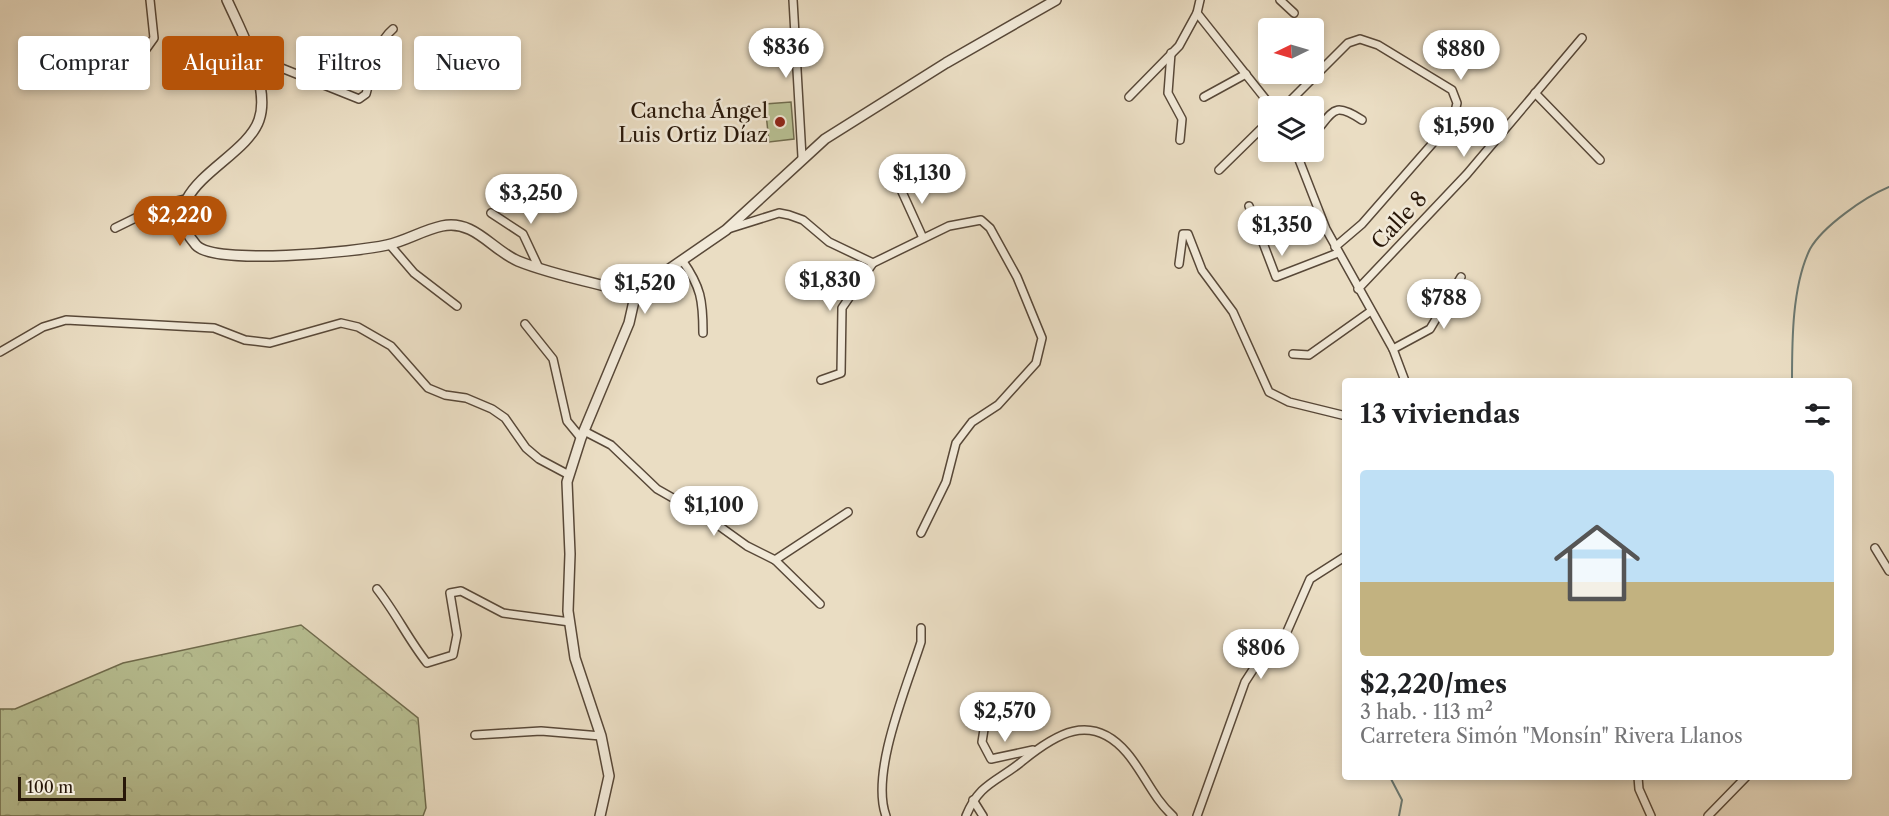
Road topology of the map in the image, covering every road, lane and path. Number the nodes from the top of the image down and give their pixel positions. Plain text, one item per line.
1 (150, 0) edge
2 (227, 0) edge
3 (793, 0) edge
4 (1056, 0) edge
5 (1200, 0) edge
6 (1280, 0) edge
7 (1197, 13) junction
8 (1294, 13) dead end
9 (393, 29) dead end
10 (243, 36) edge
11 (1582, 38) dead end
12 (150, 44) edge
13 (1171, 53) junction
14 (284, 69) edge
15 (1246, 74) junction
16 (260, 90) edge
17 (1535, 93) junction
18 (1263, 96) edge
19 (1295, 96) edge
20 (1129, 97) dead end
21 (1204, 97) dead end
22 (1362, 120) dead end
23 (1324, 123) edge
24 (1258, 132) edge
25 (1180, 141) dead end
26 (802, 157) junction
27 (1600, 160) dead end
28 (1300, 162) edge
29 (1219, 170) dead end
30 (898, 183) dead end
31 (186, 199) junction
32 (1249, 206) dead end
33 (491, 213) dead end
34 (115, 228) dead end
35 (726, 230) junction
36 (923, 238) junction
37 (390, 245) junction
38 (1337, 250) junction
39 (682, 260) junction
40 (873, 263) junction
41 (1179, 264) dead end
42 (538, 266) junction
43 (1461, 277) dead end
44 (1358, 289) junction
45 (636, 294) junction
46 (457, 306) dead end
47 (1371, 311) junction
48 (525, 324) dead end
49 (703, 333) dead end
50 (1393, 349) junction
51 (0, 352) edge
52 (1293, 354) dead end
53 (1404, 378) edge
54 (821, 381) dead end
55 (1342, 415) edge
56 (583, 435) junction
57 (569, 475) junction
58 (848, 512) dead end
59 (921, 533) dead end
60 (1875, 548) dead end
61 (1342, 559) edge
62 (775, 560) junction
63 (1889, 571) edge
64 (377, 589) dead end
65 (820, 604) dead end
66 (570, 622) junction
67 (921, 628) dead end
68 (985, 723) dead end
69 (475, 735) dead end
70 (601, 736) junction
71 (1035, 749) junction
72 (1638, 780) edge
73 (1743, 780) edge
74 (972, 800) junction
75 (600, 816) edge
76 (886, 816) edge
77 (966, 816) edge
78 (983, 816) edge
79 (1173, 816) edge
80 (1197, 816) edge
81 (1652, 816) edge
82 (1708, 816) edge

1 - 12 street
2 - 10 street
3 - 26 street
4 - 26 street
5 - 7 street
6 - 8 street
7 - 13 street
7 - 15 street
9 - 14 street
11 - 17 street, Calle 8
13 - 20 street
13 - 25 street
15 - 18 street
15 - 21 street
16 - 31 street
17 - 27 street
17 - 44 street, Calle 8
19 - 38 street
22 - 23 street
24 - 29 street
26 - 35 street
28 - 38 street
30 - 36 street
31 - 34 street
31 - 37 street
32 - 38 street
33 - 42 street
35 - 39 street
35 - 40 street
36 - 40 street
36 - 59 street
37 - 42 street
37 - 46 street
38 - 44 street
39 - 45 street
39 - 49 street
40 - 54 street
41 - 55 street
42 - 45 street
43 - 50 street
44 - 47 street
45 - 56 street
47 - 50 street
47 - 52 street
48 - 56 street
50 - 53 street
51 - 57 street
56 - 57 street
56 - 62 street
57 - 66 street
58 - 62 street
60 - 63 street
61 - 80 street
62 - 65 street
64 - 66 street
66 - 70 street
67 - 76 street
68 - 71 street
69 - 70 street
70 - 75 street
71 - 74 street
71 - 79 street
72 - 81 street
73 - 82 street
74 - 77 street
74 - 78 street

